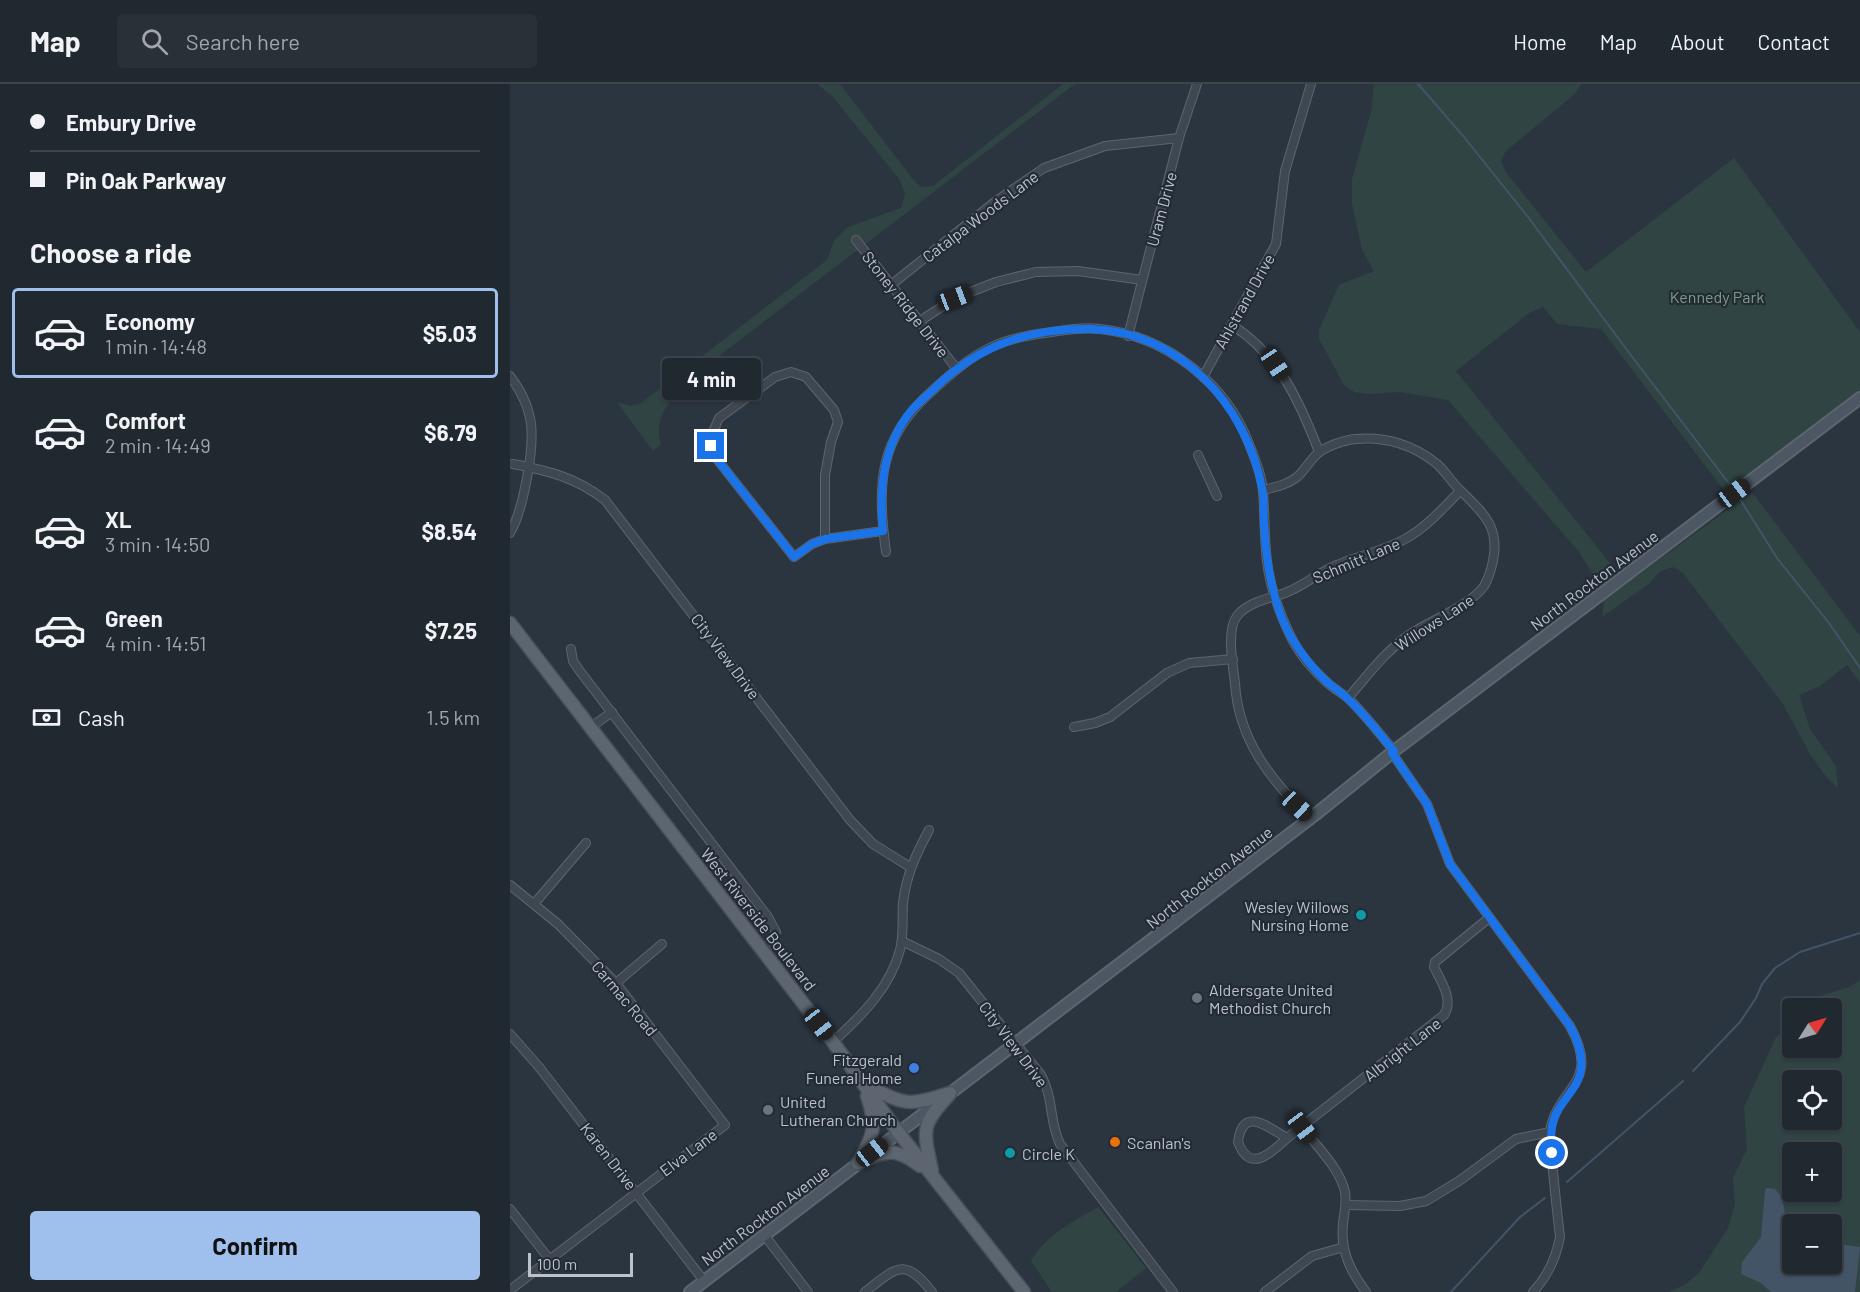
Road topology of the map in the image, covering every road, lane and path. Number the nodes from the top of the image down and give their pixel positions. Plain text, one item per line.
1 (1197, 84) edge
2 (1311, 84) edge
3 (1179, 138) junction
4 (856, 240) dead end
5 (1142, 280) junction
6 (891, 285) junction
7 (920, 321) junction
8 (1232, 325) junction
9 (1128, 336) junction
10 (956, 368) junction
11 (510, 376) edge
12 (1203, 377) junction
13 (1860, 398) edge
14 (1319, 452) junction
15 (1198, 455) dead end
16 (513, 464) dead end
17 (528, 467) junction
18 (1263, 490) junction
19 (1460, 491) junction
20 (1217, 496) dead end
21 (883, 531) junction
22 (510, 533) edge
23 (825, 539) junction
24 (886, 552) dead end
25 (1274, 596) junction
26 (510, 623) edge
27 (571, 649) dead end
28 (1233, 658) junction
29 (1348, 698) junction
30 (612, 712) junction
31 (591, 727) junction
32 (1074, 727) dead end
33 (1393, 752) junction
34 (1310, 818) junction
35 (929, 830) dead end
36 (586, 843) dead end
37 (910, 867) junction
38 (510, 885) edge
39 (534, 904) junction
40 (1489, 918) junction
41 (902, 942) junction
42 (662, 945) dead end
43 (764, 953) junction
44 (616, 983) junction
45 (510, 1034) edge
46 (833, 1042) junction
47 (1016, 1045) junction
48 (863, 1084) junction
49 (951, 1093) junction
50 (724, 1125) joint
51 (1302, 1127) junction
52 (898, 1132) junction
53 (1550, 1132) junction
54 (1287, 1138) junction
55 (858, 1163) junction
56 (933, 1175) junction
57 (636, 1192) junction
58 (1346, 1205) junction
59 (510, 1209) edge
60 (765, 1236) junction
61 (1344, 1247) junction
62 (550, 1260) junction
63 (704, 1281) junction
64 (510, 1290) edge
65 (690, 1292) edge
66 (808, 1292) edge
67 (865, 1292) edge
68 (932, 1292) edge
69 (1024, 1292) edge
70 (1173, 1292) edge
71 (1265, 1292) edge
72 (1366, 1292) edge
73 (1533, 1292) edge

1 - 3 street, Uram Drive
2 - 8 street, Ahlstrand Drive
3 - 5 street, Uram Drive
3 - 6 street, Catalpa Woods Lane
4 - 6 street, Stoney Ridge Drive
5 - 7 street
5 - 9 street, Uram Drive
6 - 7 street, Stoney Ridge Drive
7 - 10 street, Stoney Ridge Drive
8 - 12 street, Ahlstrand Drive
8 - 14 street
9 - 10 street
9 - 12 street
10 - 21 street
11 - 17 street
12 - 18 street
13 - 33 street, North Rockton Avenue
14 - 18 street, Willows Lane
14 - 19 street, Willows Lane
15 - 20 street
16 - 17 street, City View Drive
17 - 22 street
17 - 37 street, City View Drive
18 - 25 street
19 - 25 street, Schmitt Lane
19 - 29 street, Willows Lane
21 - 23 street
21 - 24 street
23 - 23 street
25 - 28 street, Schmitt Lane
25 - 29 street
26 - 31 main road, West Riverside Boulevard
27 - 30 street
28 - 32 street
28 - 34 street
29 - 33 street
30 - 31 street
30 - 43 street
31 - 43 main road, West Riverside Boulevard
33 - 34 street, North Rockton Avenue
33 - 40 street
34 - 47 street, North Rockton Avenue
35 - 37 street
36 - 39 street
37 - 41 street
38 - 39 street, Carmac Road
39 - 44 street, Carmac Road
40 - 51 street, Albright Lane
40 - 53 street
41 - 46 street
41 - 47 street, City View Drive
42 - 44 street
43 - 46 main road, West Riverside Boulevard
44 - 50 street, Carmac Road
45 - 57 street, Karen Drive
46 - 48 main road, West Riverside Boulevard
47 - 49 street, North Rockton Avenue
47 - 70 street, City View Drive
48 - 49 main road
48 - 52 main road, West Riverside Boulevard
48 - 55 main road
49 - 52 street, North Rockton Avenue
49 - 56 main road
50 - 57 street, Elva Lane
51 - 54 street, Albright Lane
51 - 58 street
52 - 55 street, North Rockton Avenue
52 - 56 main road, West Riverside Boulevard
53 - 58 street
53 - 73 street
54 - 54 street, Albright Lane
55 - 56 main road
55 - 60 street, North Rockton Avenue
56 - 69 main road, West Riverside Boulevard
57 - 62 street, Elva Lane
57 - 63 street, Karen Drive
58 - 61 street
59 - 62 street
60 - 63 street, North Rockton Avenue
60 - 66 street
61 - 71 street
61 - 72 street
62 - 64 street, Elva Lane
63 - 65 street, North Rockton Avenue
67 - 68 street

